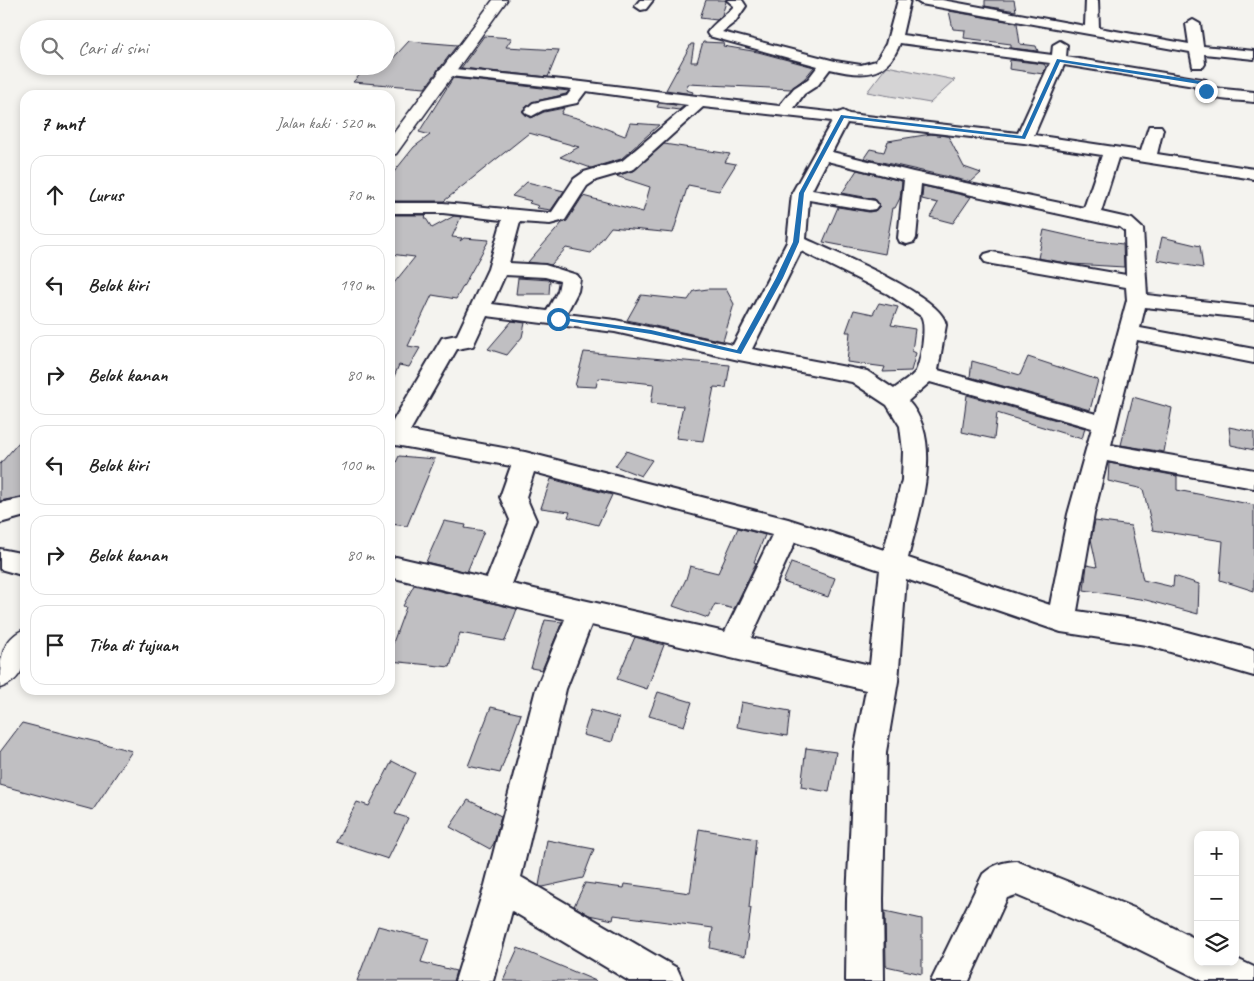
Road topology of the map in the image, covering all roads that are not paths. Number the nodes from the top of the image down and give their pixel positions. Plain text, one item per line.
1 (500, 0) edge
2 (733, 0) edge
3 (904, 0) edge
4 (920, 0) edge
5 (1092, 0) edge
6 (1193, 24) dead end
7 (1061, 25) junction
8 (1092, 31) junction
9 (894, 38) junction
10 (1195, 49) junction
11 (1254, 55) edge
12 (1059, 60) junction
13 (826, 65) junction
14 (445, 72) junction
15 (1201, 83) junction
16 (582, 86) junction
17 (1254, 97) edge
18 (700, 102) junction
19 (784, 110) junction
20 (532, 111) dead end
21 (842, 116) junction
22 (1154, 129) dead end
23 (1024, 138) junction
24 (395, 143) edge
25 (1112, 151) junction
26 (821, 154) junction
27 (1148, 157) junction
28 (1254, 174) edge
29 (913, 177) junction
30 (802, 193) junction
31 (869, 205) dead end
32 (395, 208) edge
33 (1091, 214) junction
34 (512, 216) junction
35 (907, 238) dead end
36 (796, 242) junction
37 (992, 258) dead end
38 (498, 269) junction
39 (1136, 291) junction
40 (479, 309) junction
41 (1254, 314) edge
42 (558, 319) junction
43 (1128, 332) junction
44 (739, 353) junction
45 (1254, 356) edge
46 (926, 374) junction
47 (895, 400) junction
48 (1104, 424) junction
49 (395, 433) edge
50 (395, 436) edge
51 (1097, 451) junction
52 (525, 461) junction
53 (1254, 479) edge
54 (20, 508) edge
55 (0, 513) edge
56 (788, 529) junction
57 (0, 559) edge
58 (894, 563) junction
59 (20, 564) edge
60 (396, 568) dead end
61 (496, 590) junction
62 (583, 610) junction
63 (1061, 620) junction
64 (733, 645) junction
65 (20, 648) edge
66 (1254, 664) edge
67 (0, 674) edge
68 (883, 681) junction
69 (502, 885) junction
70 (1194, 957) edge
71 (1212, 966) edge
72 (474, 981) edge
73 (664, 981) edge
74 (865, 981) edge
75 (950, 981) edge
76 (1242, 981) edge

1 - 14 main road
2 - 13 street
3 - 9 street
4 - 7 street
5 - 8 street
6 - 10 street
7 - 8 street
7 - 12 street
8 - 10 street
9 - 12 street
9 - 13 street
10 - 11 street
10 - 15 street
12 - 15 street
12 - 23 street
13 - 19 street
14 - 16 street
14 - 24 main road
15 - 17 street
16 - 18 street
16 - 20 street
18 - 19 street
18 - 34 street
19 - 21 street
21 - 23 street
21 - 26 street
22 - 27 street
23 - 25 street
25 - 27 street
25 - 33 street
26 - 29 street
26 - 30 street
27 - 28 street
29 - 33 street
29 - 35 street
30 - 31 street
30 - 36 street
32 - 34 street
33 - 39 street
34 - 38 street
36 - 44 street
36 - 46 street
37 - 39 street
38 - 40 street
38 - 42 street
39 - 41 street
39 - 43 street
40 - 42 street
40 - 49 street
42 - 44 street
43 - 45 street
43 - 48 street
44 - 47 street
46 - 47 street
46 - 48 street
47 - 58 street
48 - 51 street
50 - 52 street
51 - 53 street
51 - 63 street
52 - 56 street
52 - 61 street
54 - 55 street
56 - 58 street
56 - 64 street
57 - 59 street
58 - 63 street
58 - 68 street
60 - 61 street
61 - 62 street
62 - 64 street
62 - 69 street
63 - 66 street
64 - 68 street
65 - 67 main road
68 - 74 street
69 - 72 street
69 - 73 street
70 - 75 street
71 - 76 street

